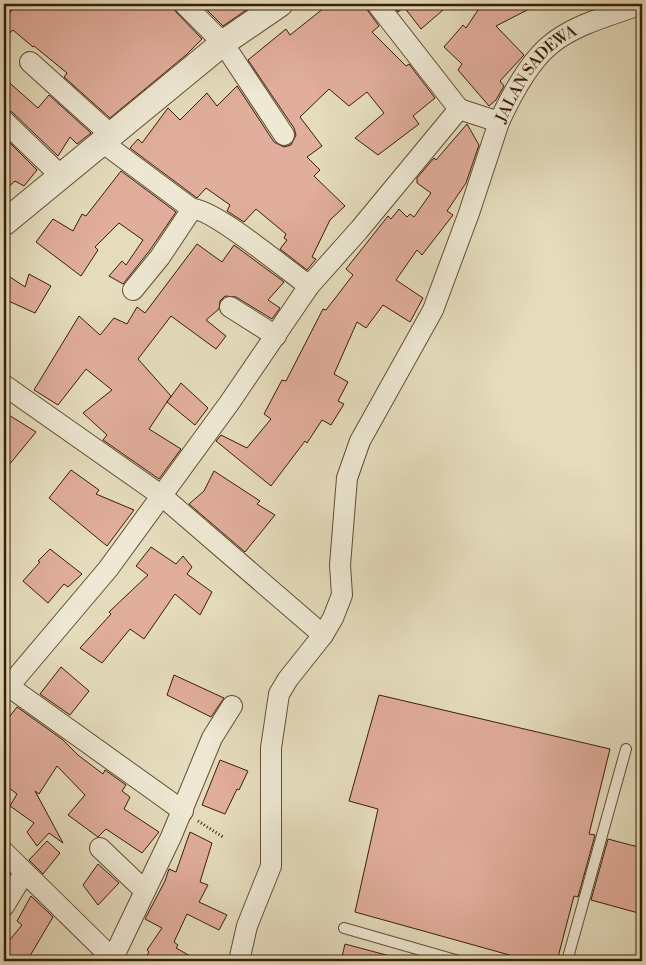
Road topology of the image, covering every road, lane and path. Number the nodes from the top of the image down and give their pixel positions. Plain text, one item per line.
1 (184, 4) edge
2 (280, 4) edge
3 (378, 4) edge
4 (642, 4) edge
5 (223, 42) junction
6 (30, 62) dead end
7 (459, 109) junction
8 (4, 121) edge
9 (498, 122) junction
10 (284, 135) dead end
11 (107, 139) junction
12 (61, 176) junction
13 (192, 209) junction
14 (4, 223) edge
15 (309, 286) junction
16 (133, 290) dead end
17 (230, 307) dead end
18 (276, 336) junction
19 (4, 385) edge
20 (162, 496) junction
21 (323, 635) junction
22 (5, 688) edge
23 (232, 706) dead end
24 (626, 749) dead end
25 (183, 811) junction
26 (223, 837) dead end
27 (100, 848) dead end
28 (4, 852) edge
29 (24, 872) junction
30 (146, 891) junction
31 (4, 906) edge
32 (344, 928) dead end
33 (114, 960) edge
34 (239, 961) edge
35 (459, 961) edge
36 (567, 961) edge

1 - 5 street
2 - 5 street
3 - 7 street
4 - 9 street, JALAN SADEWA
5 - 10 street
5 - 11 street
6 - 11 street
7 - 9 street, JALAN SADEWA
7 - 15 street
8 - 12 street
9 - 21 street
11 - 12 street
11 - 13 street
12 - 14 street
13 - 15 street
13 - 16 street
15 - 18 street
17 - 18 street
18 - 20 street
19 - 20 street
20 - 21 street
20 - 22 street
21 - 34 street
22 - 25 street
23 - 25 street
24 - 36 lane
25 - 26 path
25 - 30 street
27 - 30 street
28 - 29 street
29 - 31 street
29 - 33 street
30 - 33 street
32 - 35 lane

